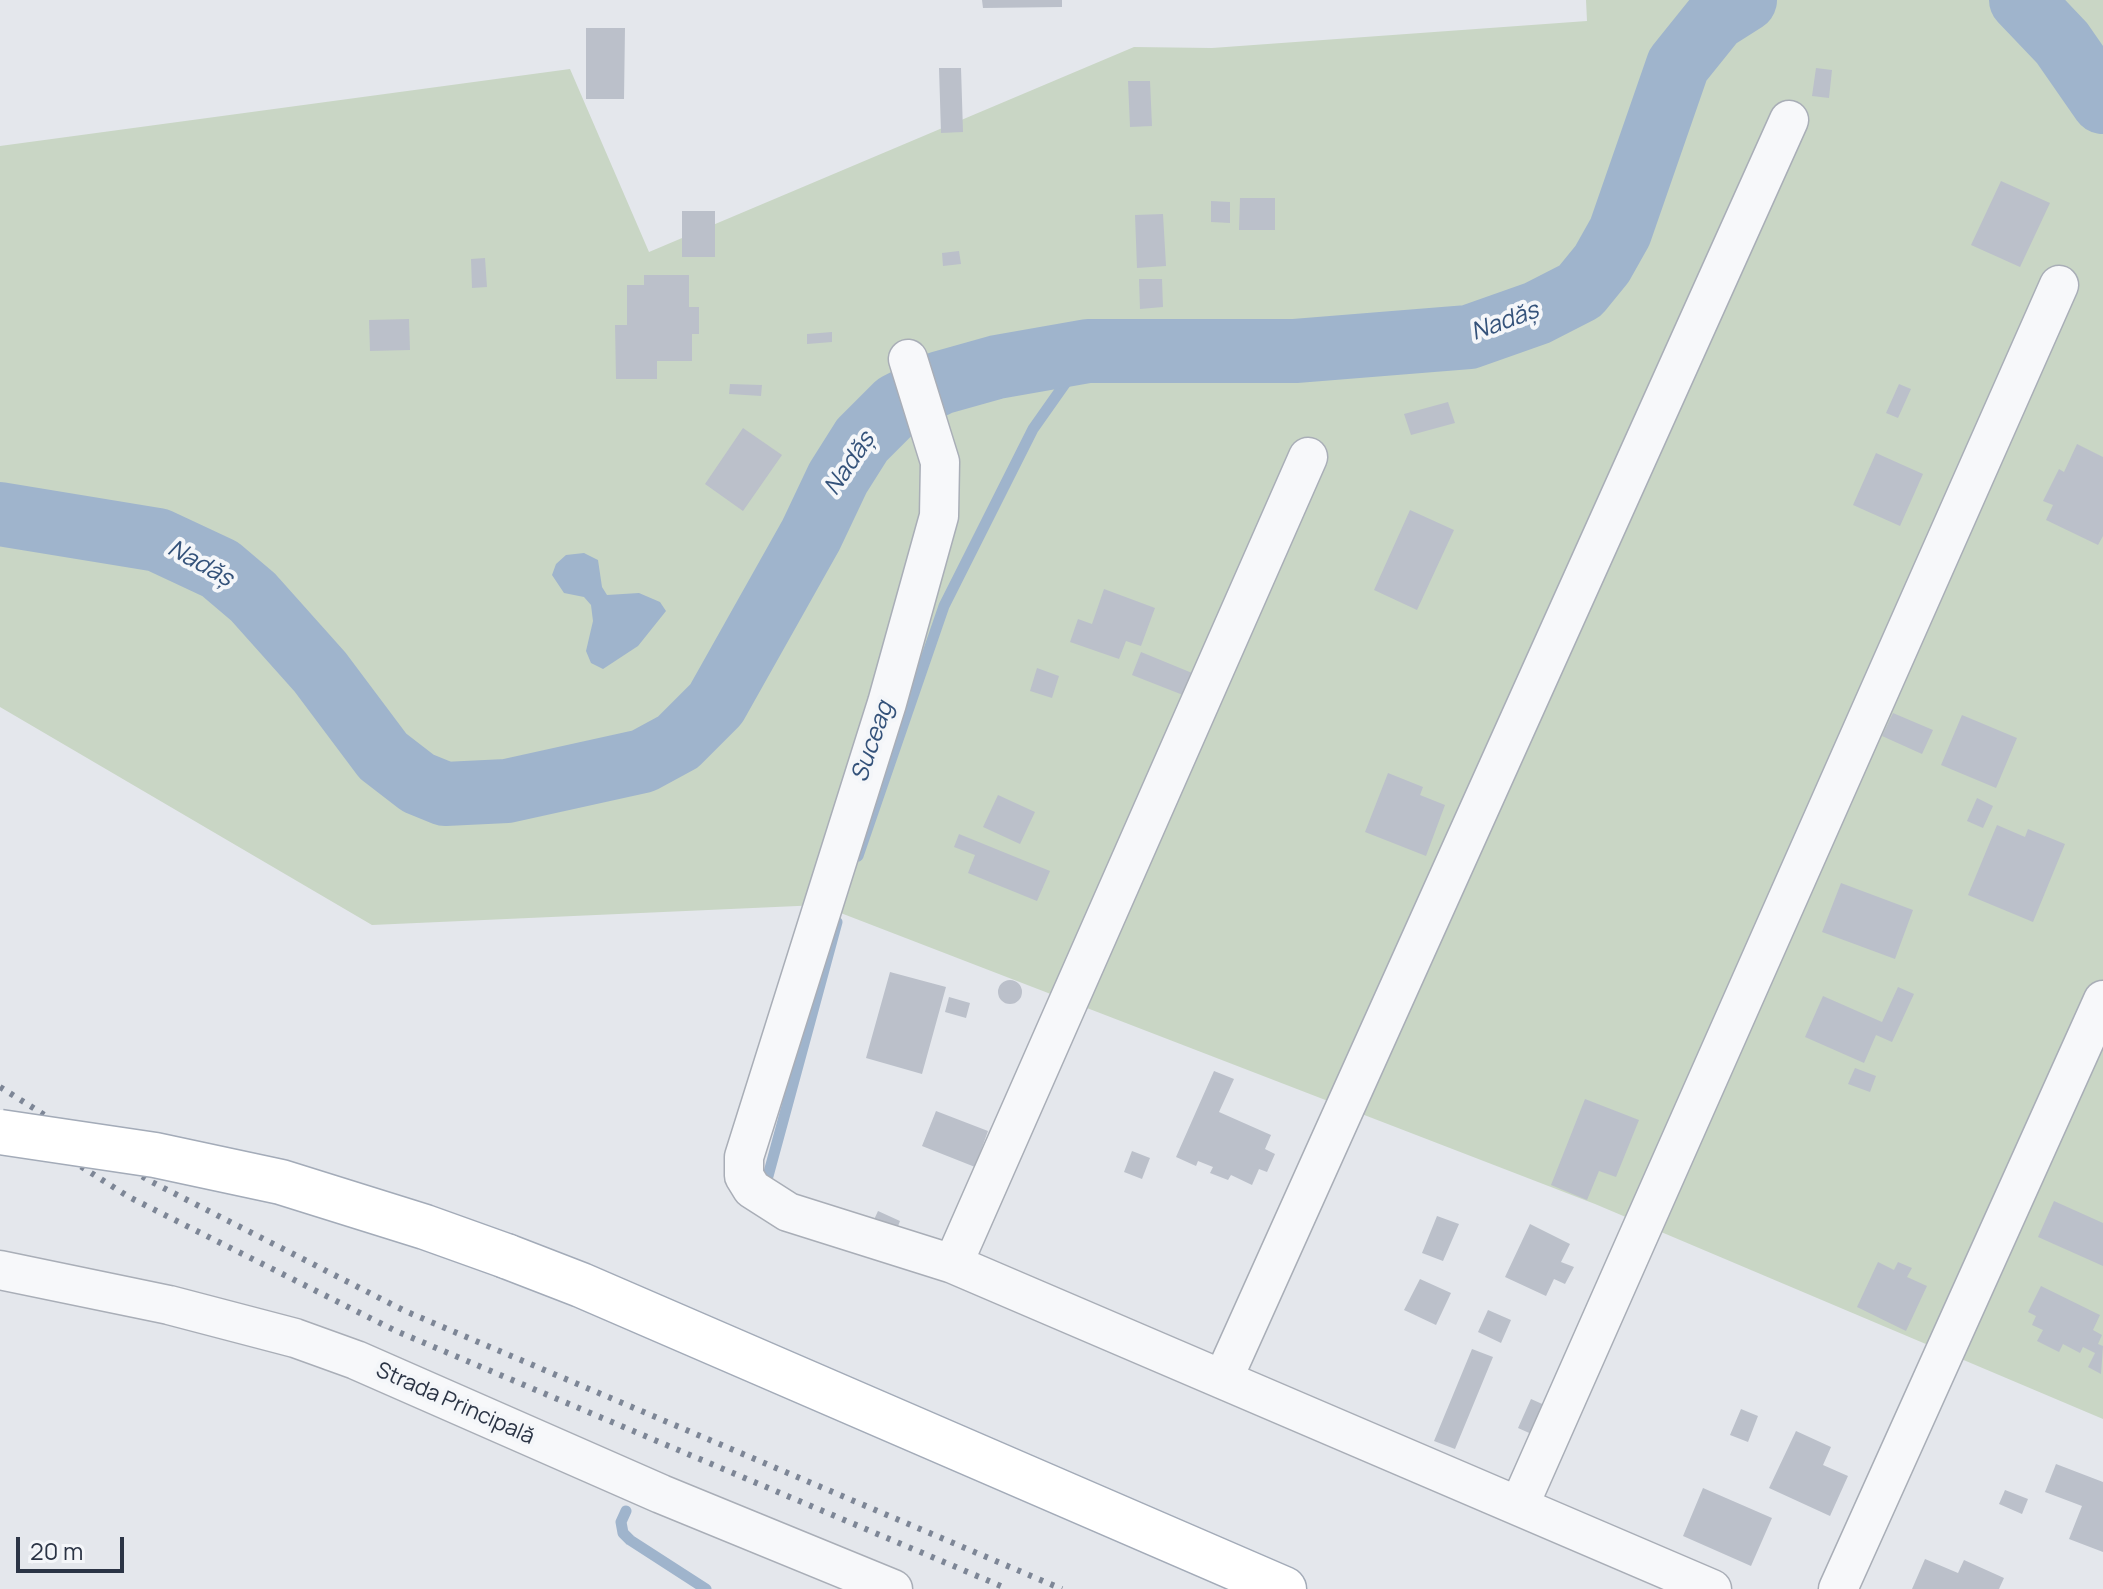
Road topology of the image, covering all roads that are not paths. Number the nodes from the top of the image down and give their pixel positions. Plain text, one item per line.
1 (1789, 120) dead end
2 (2059, 285) dead end
3 (908, 359) dead end
4 (1308, 457) dead end
5 (2103, 1000) edge
6 (0, 1132) edge
7 (953, 1264) junction
8 (0, 1270) edge
9 (1223, 1379) junction
10 (1519, 1506) junction
11 (893, 1589) edge
12 (1284, 1589) edge
13 (1712, 1589) edge
14 (1838, 1589) edge

1 - 9 street
2 - 10 street
3 - 7 street
4 - 7 street
5 - 14 street
6 - 12 main road, bridge
7 - 9 street
8 - 11 street, Strada Principală
9 - 10 street
10 - 13 street

